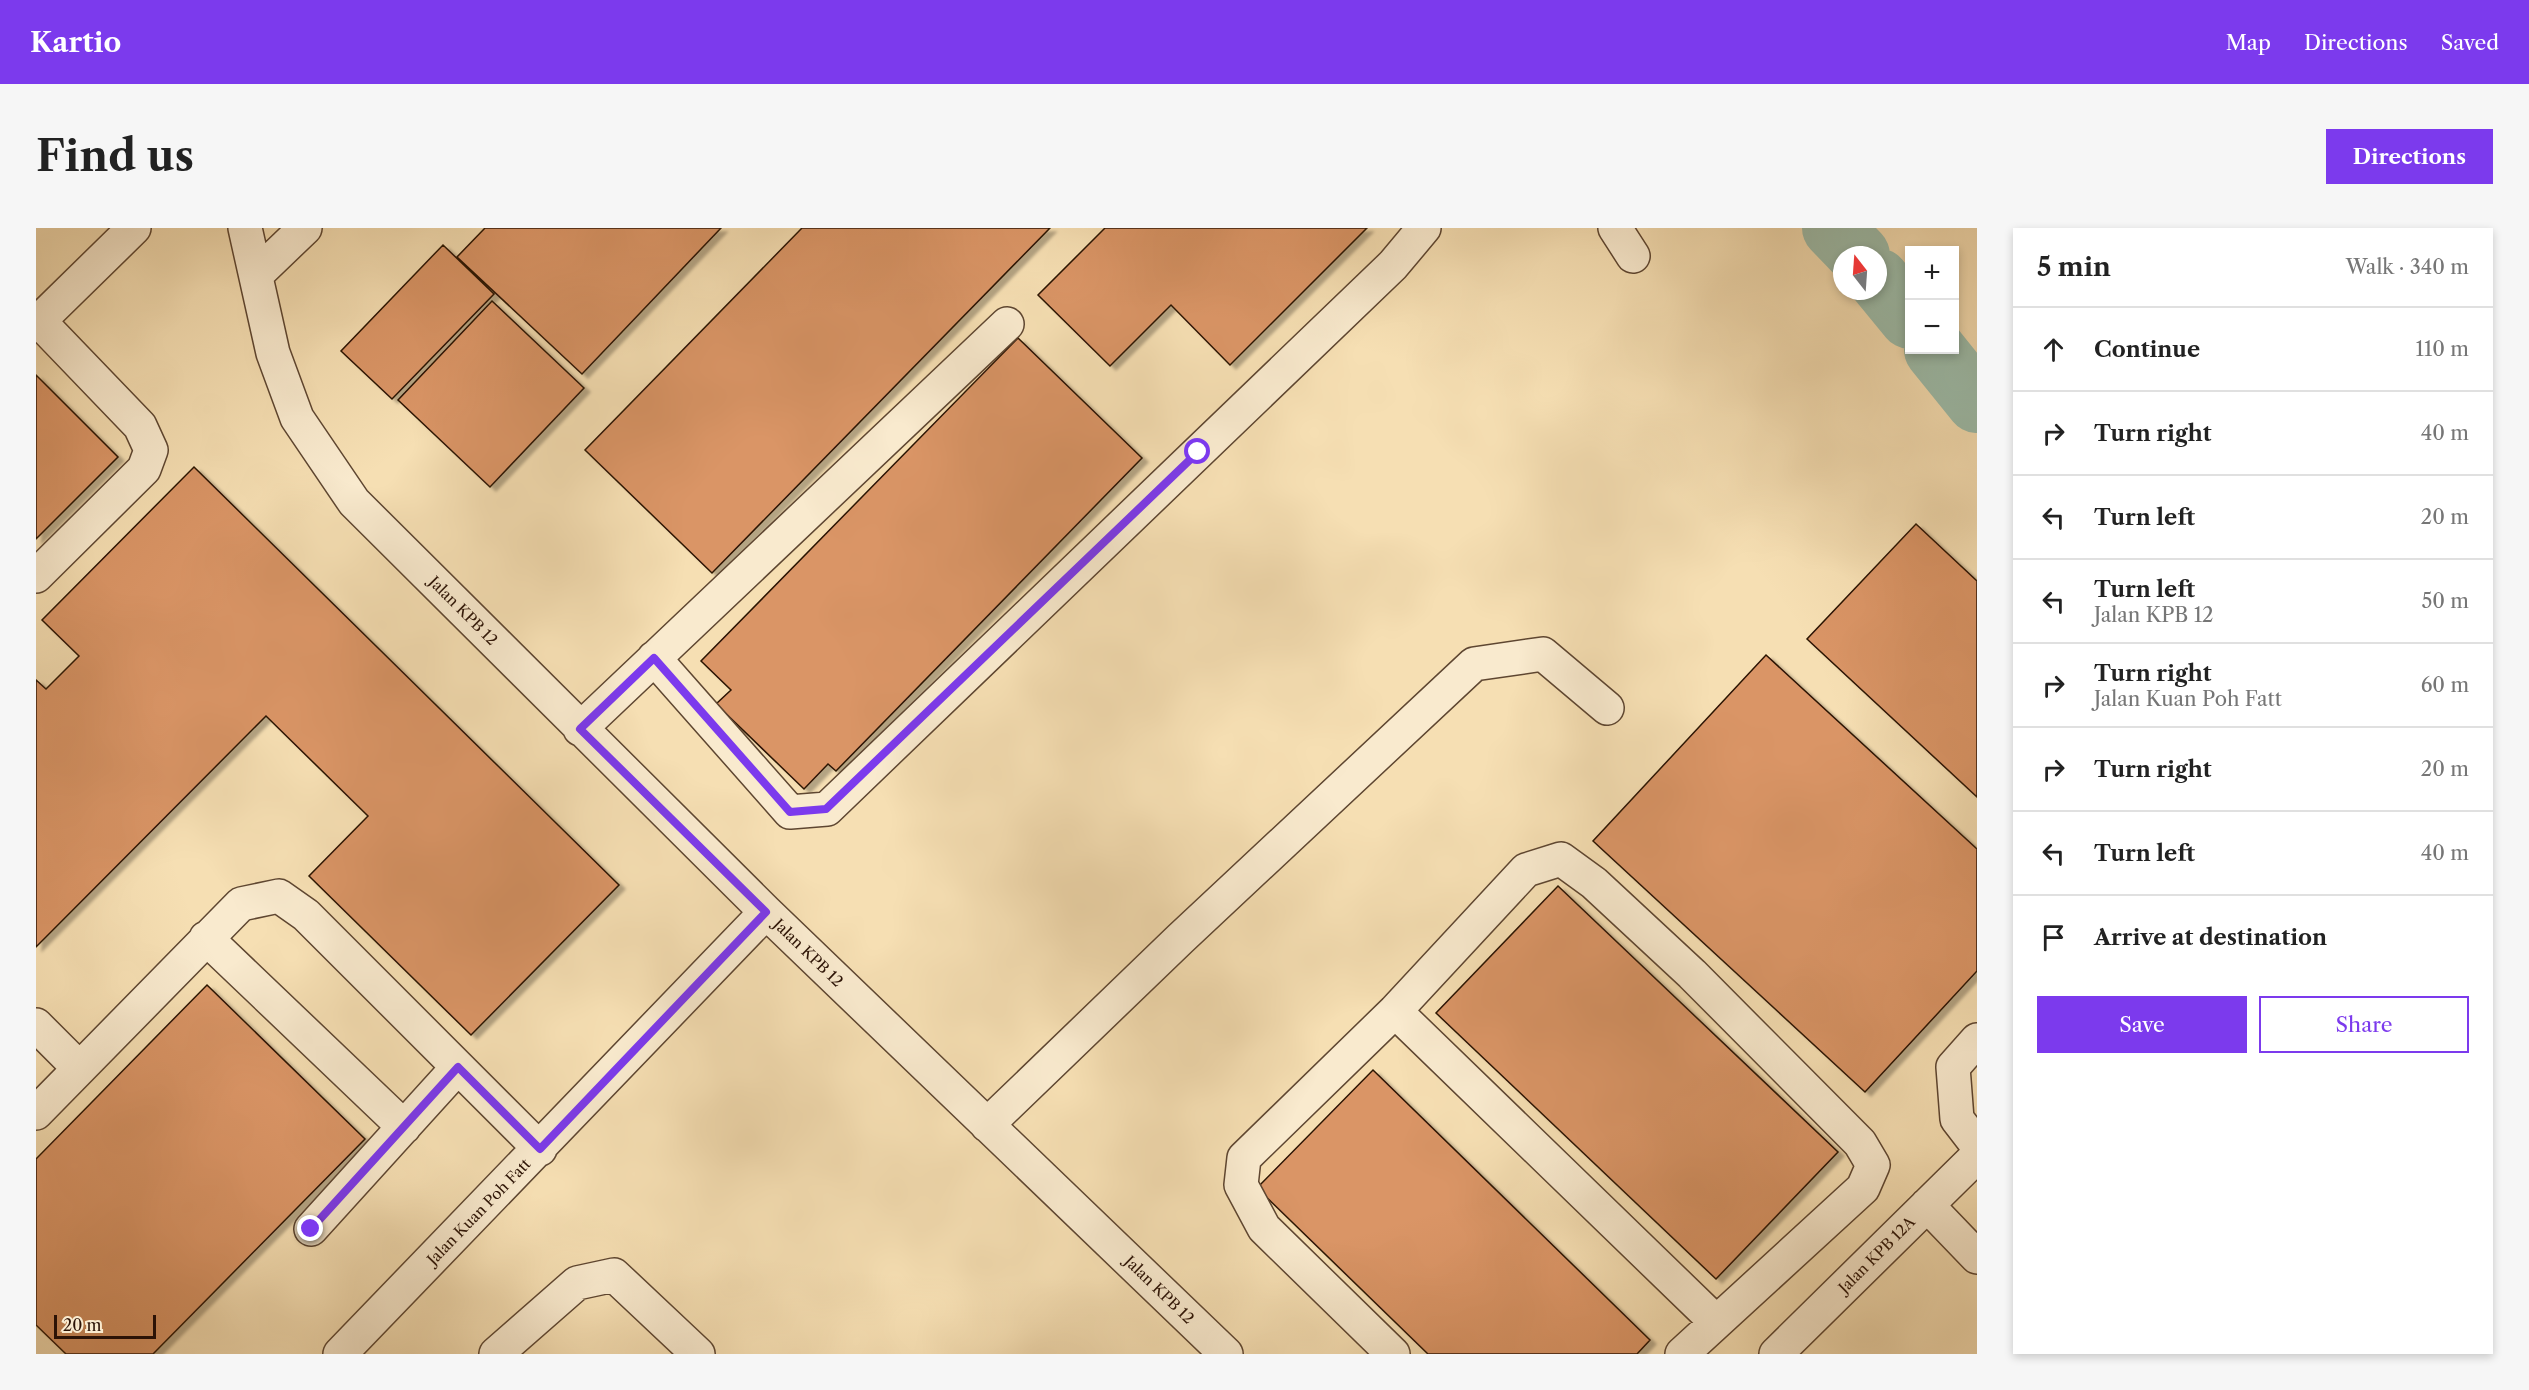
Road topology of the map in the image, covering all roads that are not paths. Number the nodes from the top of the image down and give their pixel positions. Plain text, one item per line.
1 (134, 228) edge
2 (245, 228) edge
3 (305, 228) edge
4 (1425, 228) edge
5 (1615, 228) edge
6 (1633, 256) dead end
7 (255, 275) junction
8 (37, 322) edge
9 (1007, 324) dead end
10 (36, 576) edge
11 (654, 658) junction
12 (1607, 708) dead end
13 (580, 729) junction
14 (766, 912) junction
15 (206, 938) junction
16 (1395, 1011) junction
17 (36, 1025) edge
18 (1977, 1040) edge
19 (458, 1067) junction
20 (79, 1068) junction
21 (36, 1113) edge
22 (987, 1125) junction
23 (404, 1127) junction
24 (1977, 1144) edge
25 (540, 1149) junction
26 (1977, 1156) edge
27 (1927, 1205) junction
28 (311, 1229) dead end
29 (1977, 1257) edge
30 (1716, 1322) junction
31 (340, 1354) edge
32 (496, 1354) edge
33 (698, 1354) edge
34 (1226, 1354) edge
35 (1393, 1354) edge
36 (1682, 1354) edge
37 (1776, 1354) edge

1 - 8 street
2 - 7 street, Jalan KPB 12
3 - 7 street
4 - 11 street
5 - 6 street
7 - 13 street, Jalan KPB 12
8 - 10 street
9 - 11 street
11 - 13 street
12 - 22 street
13 - 14 street, Jalan KPB 12
14 - 22 street, Jalan KPB 12
14 - 25 street, Jalan Kuan Poh Fatt
15 - 19 street
15 - 20 street
15 - 23 street
16 - 30 street
16 - 30 street
16 - 35 street
17 - 20 street
18 - 24 street
19 - 23 street
19 - 25 street
20 - 21 street
22 - 34 street, Jalan KPB 12
23 - 28 street
25 - 31 street, Jalan Kuan Poh Fatt
26 - 27 street, Jalan KPB 12A
27 - 29 street
27 - 37 street, Jalan KPB 12A
30 - 36 street
32 - 33 street

